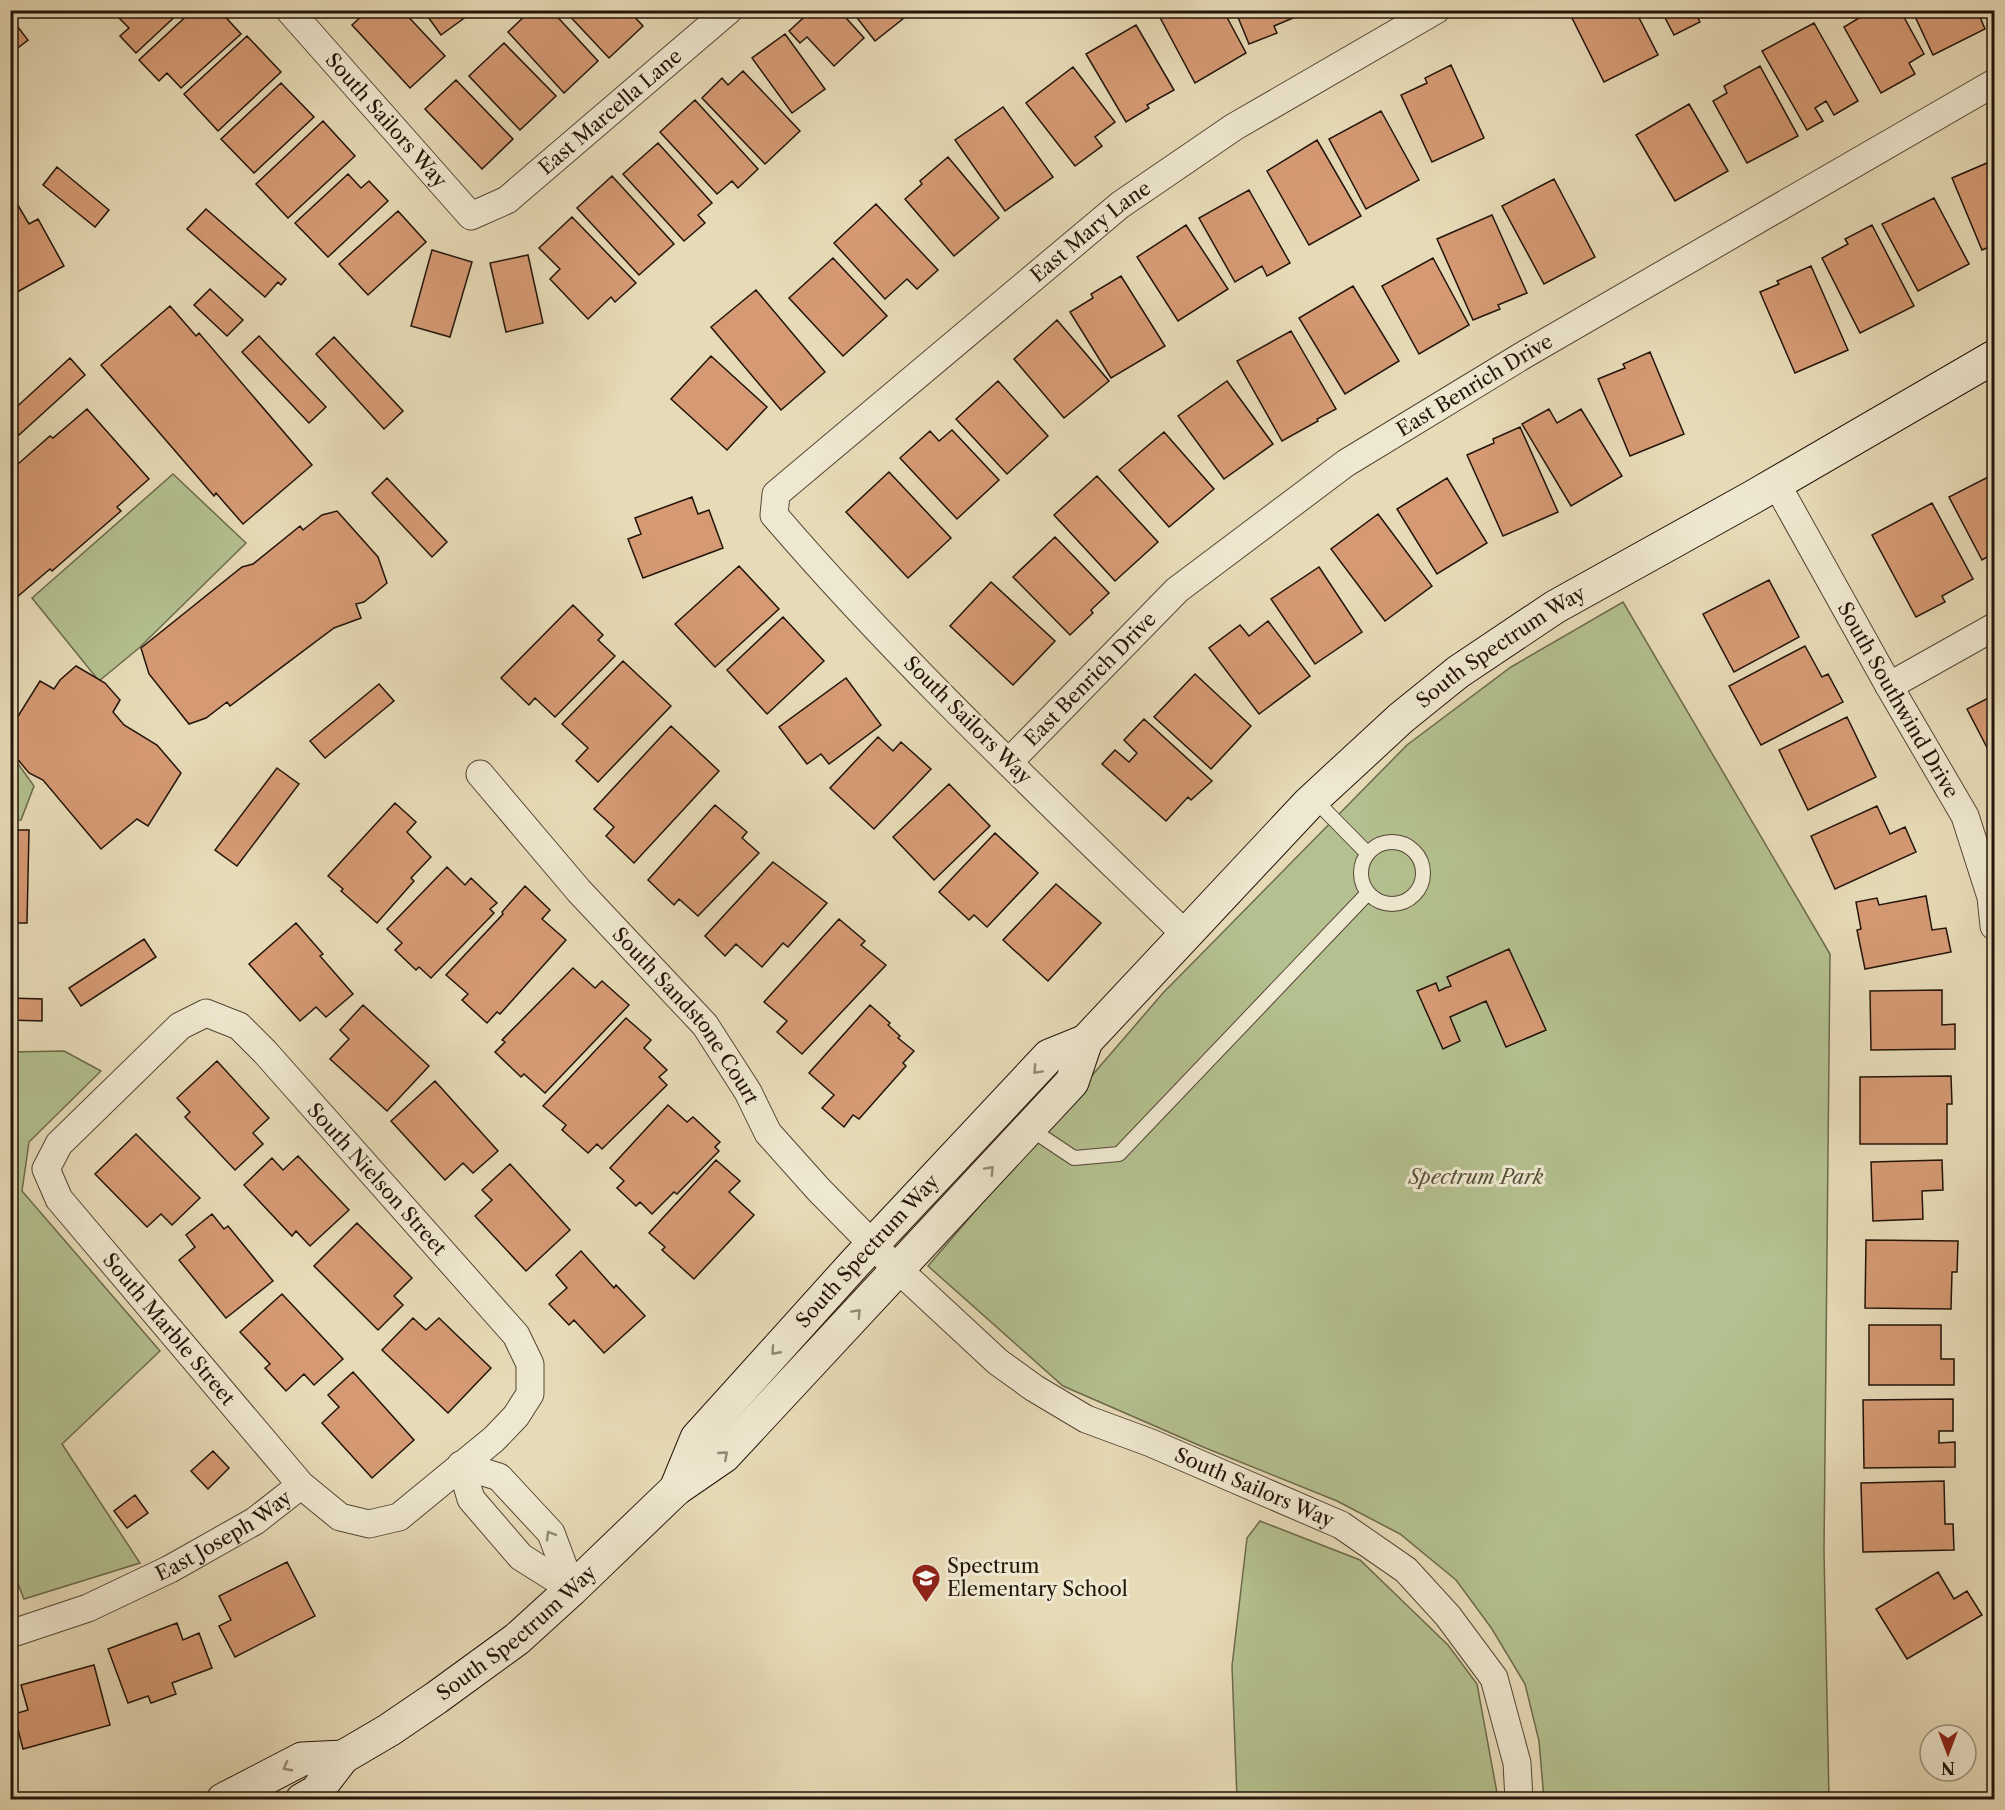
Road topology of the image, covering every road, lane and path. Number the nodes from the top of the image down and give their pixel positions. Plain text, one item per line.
1 (289, 10) edge
2 (729, 10) edge
3 (1436, 10) edge
4 (1995, 83) edge
5 (487, 210) joint
6 (1995, 357) edge
7 (1776, 483) junction
8 (776, 494) joint
9 (1995, 627) edge
10 (1889, 686) junction
11 (1009, 762) junction
12 (480, 774) dead end
13 (1314, 798) junction
14 (1367, 853) junction
15 (1368, 893) junction
16 (1995, 926) edge
17 (1185, 934) junction
18 (1086, 1041) junction
19 (1029, 1128) junction
20 (46, 1169) joint
21 (886, 1257) junction
22 (530, 1364) joint
23 (461, 1466) junction
24 (301, 1485) junction
25 (572, 1589) junction
26 (10, 1634) edge
27 (343, 1757) junction
28 (223, 1800) edge
29 (302, 1800) edge
30 (1519, 1800) edge

1 - 5 street, South Sailors Way
2 - 5 street, East Marcella Lane
3 - 8 street, East Mary Lane
4 - 11 street, East Benrich Drive
6 - 7 street, South Spectrum Way
7 - 10 street, South Southwind Drive
7 - 13 street, South Spectrum Way
8 - 11 street, South Sailors Way
9 - 10 street
10 - 16 street, South Southwind Drive
11 - 17 street, South Sailors Way
12 - 21 street, South Sandstone Court
13 - 14 lane
13 - 17 street, South Spectrum Way
14 - 15 lane
14 - 15 lane
15 - 19 lane
17 - 18 street, South Spectrum Way
18 - 19 street, South Spectrum Way
18 -> 21 street, South Spectrum Way
21 -> 19 street, South Spectrum Way
20 - 22 street, South Nielson Street
20 - 24 street, South Marble Street
21 - 25 street, South Spectrum Way
21 - 30 street, South Sailors Way
22 - 23 street, East Joseph Way
23 - 24 street, East Joseph Way
23 - 25 street
25 -> 23 street
24 - 26 street, East Joseph Way
25 - 27 street, South Spectrum Way
27 -> 28 street, South Spectrum Way
27 - 29 street, South Spectrum Way

